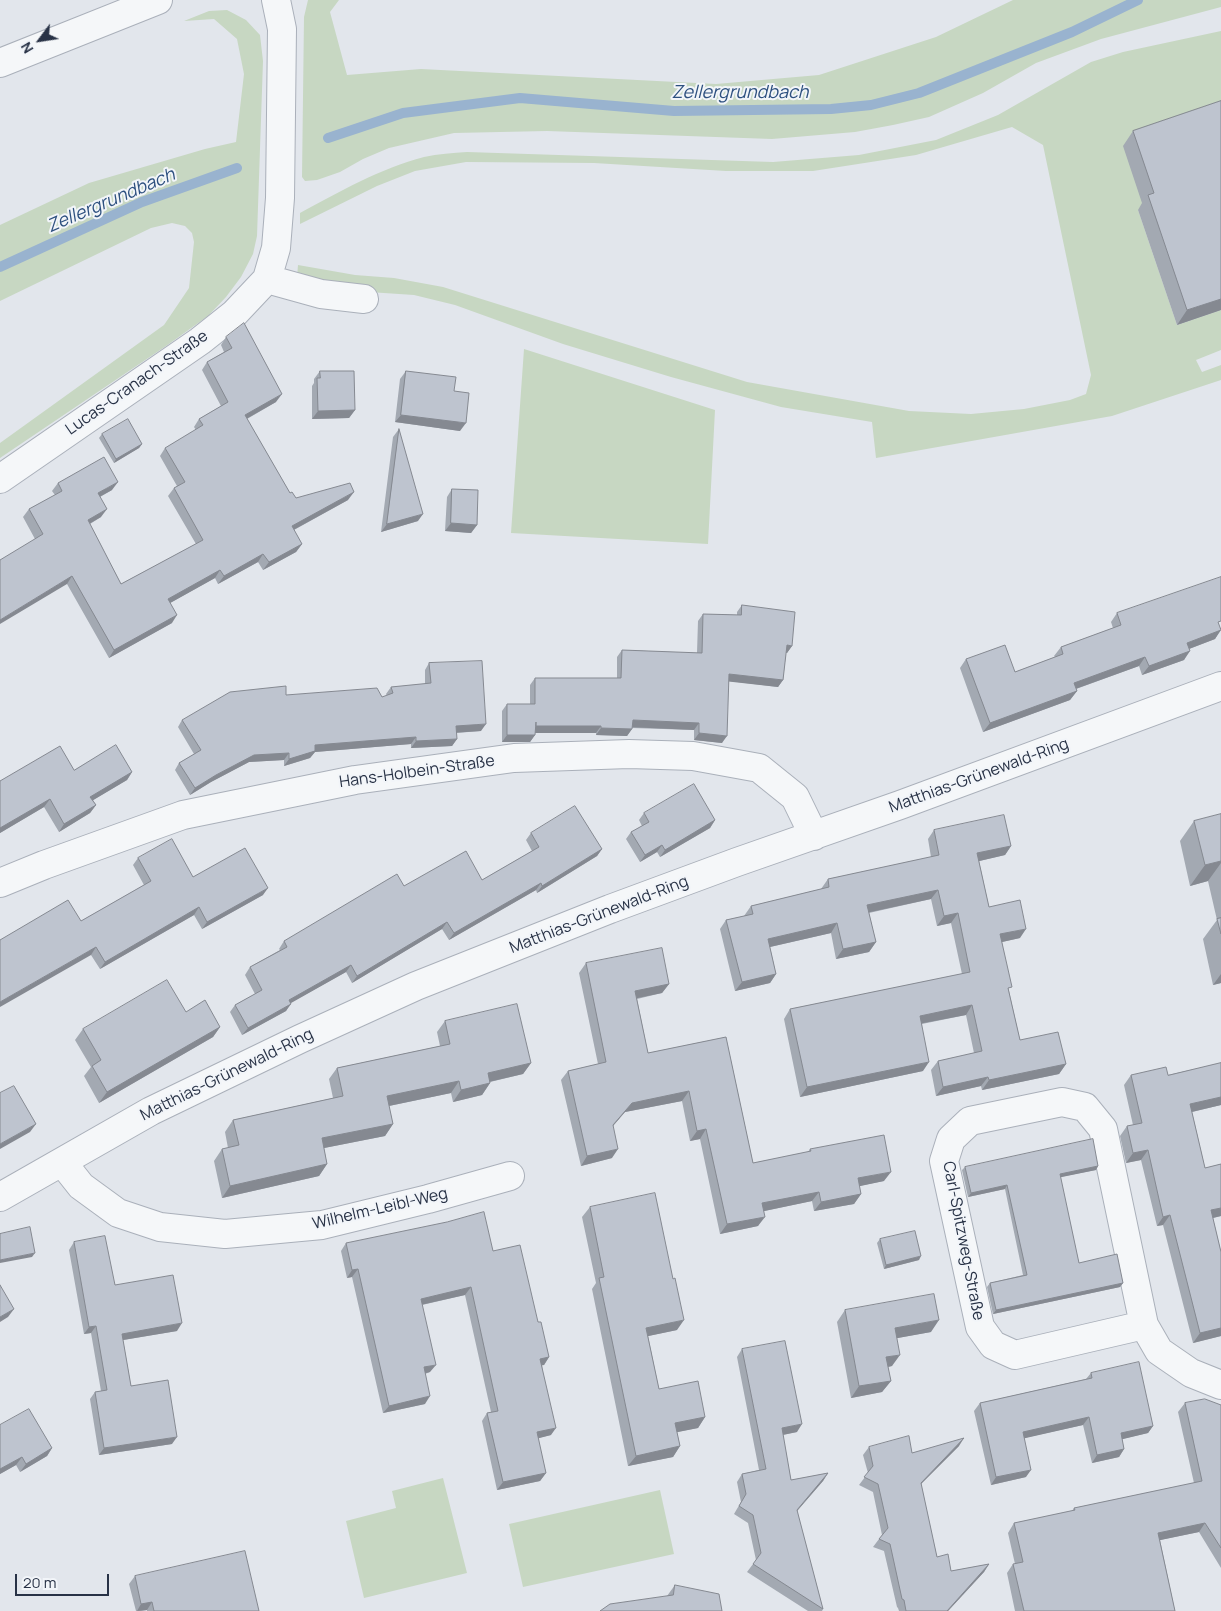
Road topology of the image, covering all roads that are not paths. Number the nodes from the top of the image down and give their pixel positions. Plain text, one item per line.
1 (158, 0) edge
2 (276, 0) edge
3 (0, 63) edge
4 (266, 279) junction
5 (364, 299) dead end
6 (0, 479) edge
7 (1221, 686) edge
8 (814, 836) junction
9 (0, 883) edge
10 (62, 1162) junction
11 (510, 1176) dead end
12 (0, 1197) edge
13 (1144, 1325) junction
14 (1221, 1385) edge

1 - 3 street
2 - 4 street, Lucas-Cranach-Straße
4 - 5 street
4 - 6 street, Lucas-Cranach-Straße
7 - 8 street, Matthias-Grünewald-Ring
8 - 9 street, Hans-Holbein-Straße
8 - 10 street, Matthias-Grünewald-Ring
10 - 11 street, Wilhelm-Leibl-Weg
10 - 12 street, Matthias-Grünewald-Ring
13 - 13 street, Carl-Spitzweg-Straße
13 - 14 street, Carl-Spitzweg-Straße

